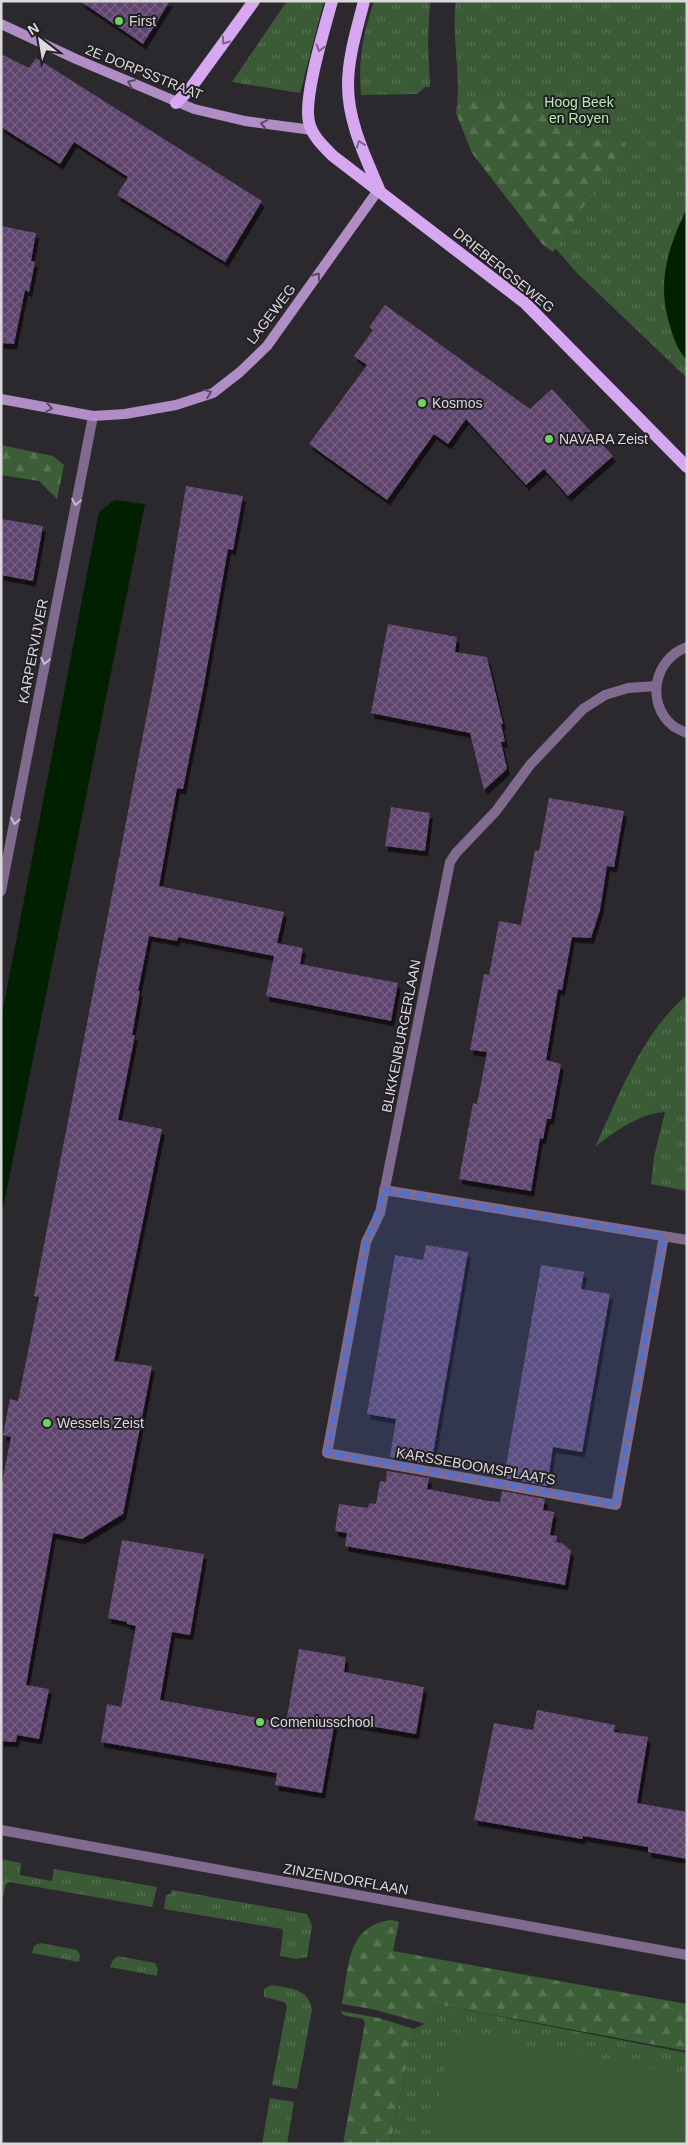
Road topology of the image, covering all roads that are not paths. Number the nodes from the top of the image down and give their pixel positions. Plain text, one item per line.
1 (254, 1) edge
2 (332, 1) edge
3 (364, 1) edge
4 (1, 24) edge
5 (176, 103) junction
6 (312, 130) junction
7 (379, 189) junction
8 (1, 399) edge
9 (93, 416) junction
10 (687, 467) edge
11 (687, 647) edge
12 (656, 686) junction
13 (687, 733) edge
14 (1, 891) edge
15 (384, 1190) junction
16 (664, 1236) junction
17 (687, 1240) edge
18 (1, 1830) edge
19 (687, 1956) edge

1 -> 5 main road
2 -> 6 main road
7 -> 3 main road
5 -> 4 main road, 2E DORPSSTRAAT
6 -> 5 main road, 2E DORPSSTRAAT
6 - 7 main road, DRIEBERGSEWEG
9 -> 7 main road, LAGEWEG
7 - 10 main road, DRIEBERGSEWEG
8 -> 9 main road, LAGEWEG
9 -> 14 street, KARPERVIJVER
11 - 12 street
12 - 13 street
12 - 15 street, BLIKKENBURGERLAAN
15 - 16 street
15 - 16 street, KARSSEBOOMSPLAATS
16 - 17 street
18 - 19 street, ZINZENDORFLAAN

